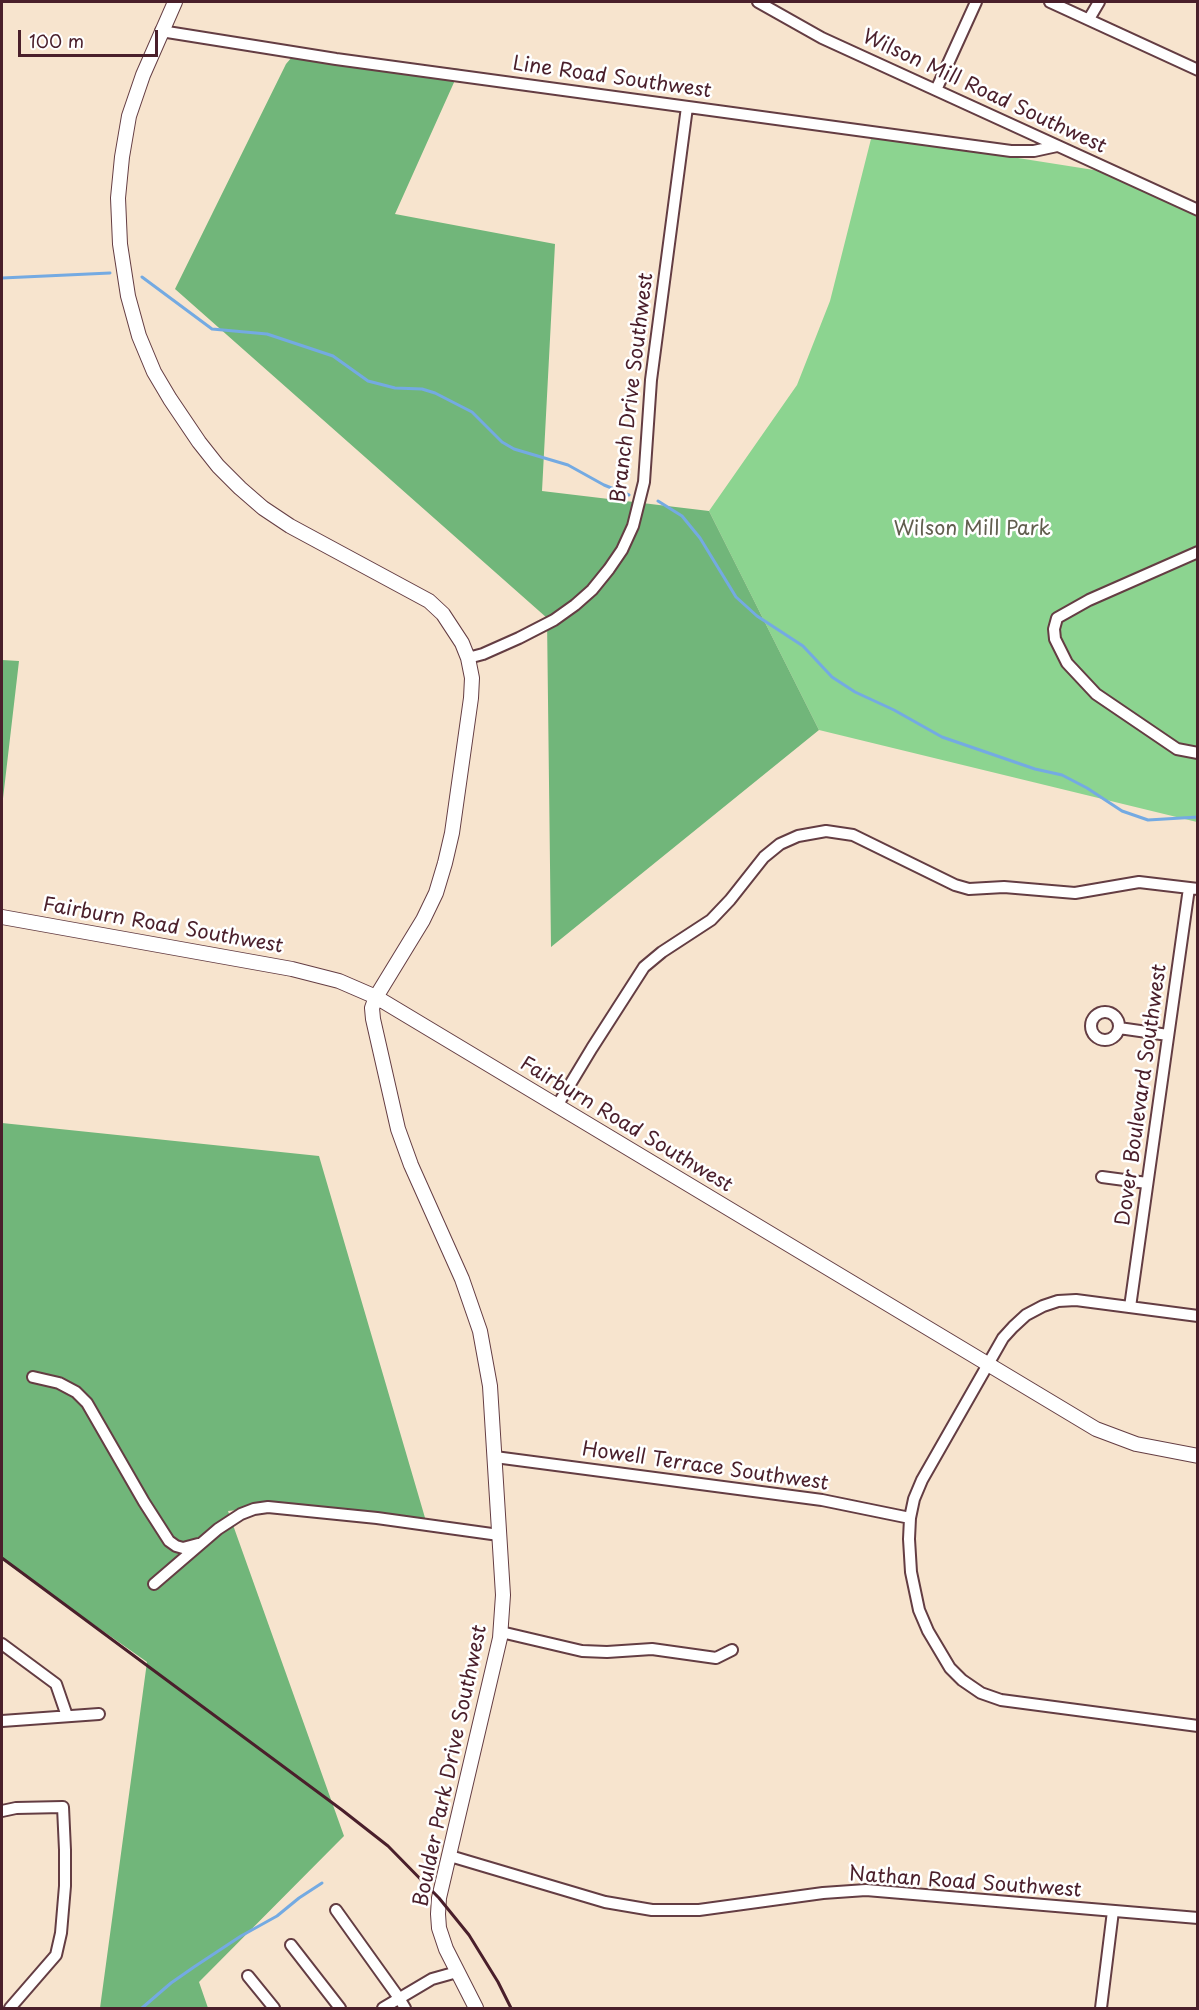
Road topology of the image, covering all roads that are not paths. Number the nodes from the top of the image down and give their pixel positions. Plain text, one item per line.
1 (175, 2) edge
2 (758, 2) edge
3 (976, 2) edge
4 (1050, 2) edge
5 (1099, 2) edge
6 (1089, 20) junction
7 (161, 31) junction
8 (1197, 70) edge
9 (936, 90) junction
10 (687, 107) junction
11 (1057, 146) junction
12 (1197, 210) edge
13 (1197, 552) edge
14 (468, 658) junction
15 (1197, 753) edge
16 (1193, 888) edge
17 (2, 918) edge
18 (376, 997) junction
19 (1119, 1028) dead end
20 (1168, 1035) junction
21 (557, 1106) junction
22 (1102, 1177) dead end
23 (1147, 1183) junction
24 (1130, 1307) junction
25 (1197, 1316) edge
26 (988, 1364) junction
27 (33, 1377) dead end
28 (1197, 1456) edge
29 (495, 1457) junction
30 (910, 1518) junction
31 (499, 1535) junction
32 (201, 1543) junction
33 (154, 1584) dead end
34 (501, 1632) junction
35 (2, 1644) edge
36 (732, 1650) dead end
37 (99, 1714) dead end
38 (67, 1716) junction
39 (2, 1721) edge
40 (1197, 1726) edge
41 (2, 1811) edge
42 (450, 1856) junction
43 (336, 1910) dead end
44 (1113, 1911) junction
45 (1197, 1918) edge
46 (291, 1945) dead end
47 (457, 1971) junction
48 (248, 1977) dead end
49 (399, 1998) junction
50 (10, 2008) edge
51 (273, 2008) edge
52 (340, 2008) edge
53 (383, 2008) edge
54 (405, 2008) edge
55 (476, 2008) edge
56 (1101, 2008) edge

1 - 7 street, Boulder Park Drive Southwest
2 - 9 street, Wilson Mill Road Southwest
3 - 9 street
4 - 6 street
5 - 6 street
6 - 8 street
7 - 10 street, Line Road Southwest
7 - 14 street, Boulder Park Drive Southwest
9 - 11 street, Wilson Mill Road Southwest
10 - 11 street, Line Road Southwest
10 - 14 street, Branch Drive Southwest
11 - 12 street, Wilson Mill Road Southwest
13 - 15 street
14 - 18 street, Boulder Park Drive Southwest
16 - 20 street, Dover Boulevard Southwest
16 - 21 street
17 - 18 street, Fairburn Road Southwest
18 - 21 street, Fairburn Road Southwest
18 - 29 street, Boulder Park Drive Southwest
19 - 20 street
20 - 23 street, Dover Boulevard Southwest
21 - 26 street, Fairburn Road Southwest
22 - 23 street
23 - 24 street, Dover Boulevard Southwest
24 - 25 street
24 - 26 street
26 - 28 street, Fairburn Road Southwest
26 - 30 street
27 - 32 street
29 - 30 street, Howell Terrace Southwest
29 - 31 street, Boulder Park Drive Southwest
30 - 40 street
31 - 32 street
31 - 34 street, Boulder Park Drive Southwest
32 - 33 street
34 - 36 street
34 - 42 street, Boulder Park Drive Southwest
35 - 38 street
37 - 38 street
38 - 39 street
41 - 50 street
42 - 44 street, Nathan Road Southwest
42 - 47 street, Boulder Park Drive Southwest
43 - 49 street
44 - 45 street, Nathan Road Southwest
44 - 56 street
46 - 52 street
47 - 49 street
47 - 55 street, Boulder Park Drive Southwest
48 - 51 street
49 - 53 street
49 - 54 street

